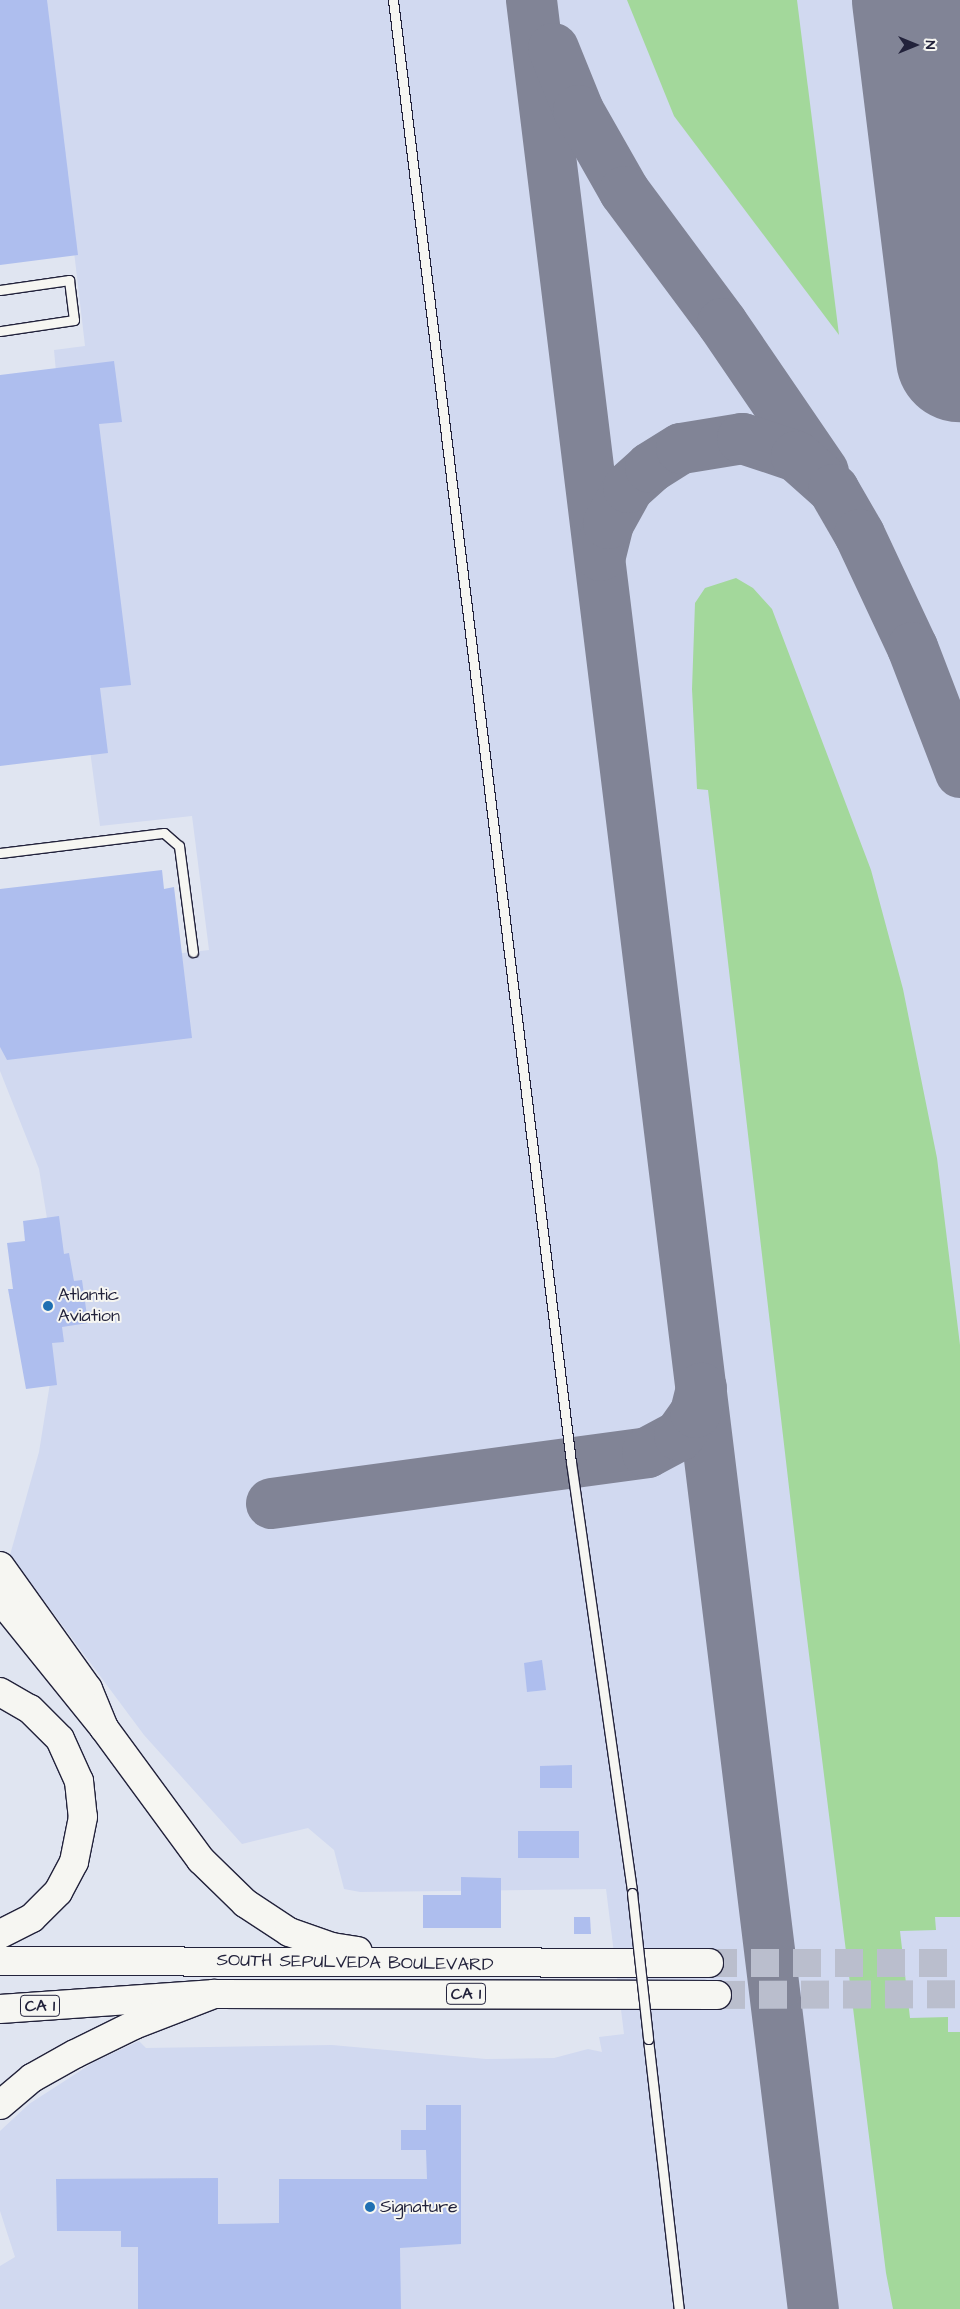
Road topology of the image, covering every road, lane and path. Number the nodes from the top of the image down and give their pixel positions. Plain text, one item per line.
1 (393, 0) edge
2 (0, 290) edge
3 (0, 331) edge
4 (0, 853) edge
5 (193, 952) dead end
6 (0, 1566) edge
7 (0, 1599) edge
8 (0, 1692) edge
9 (104, 1728) junction
10 (0, 1934) edge
11 (0, 1961) edge
12 (709, 1963) tunnel mouth
13 (476, 1965) junction
14 (214, 1994) junction
15 (717, 1995) tunnel mouth
16 (0, 2009) edge
17 (0, 2105) edge
18 (679, 2309) edge

1 - 18 lane, bridge
2 - 3 lane
4 - 5 lane
6 - 9 highway
7 - 9 highway
8 - 10 highway
9 - 13 highway
11 - 13 highway, SOUTH SEPULVEDA BOULEVARD / CA 1
12 - 13 highway, SOUTH SEPULVEDA BOULEVARD / CA 1
14 - 15 highway, SOUTH SEPULVEDA BOULEVARD / CA 1
14 - 16 highway, SOUTH SEPULVEDA BOULEVARD / CA 1
14 - 17 highway

